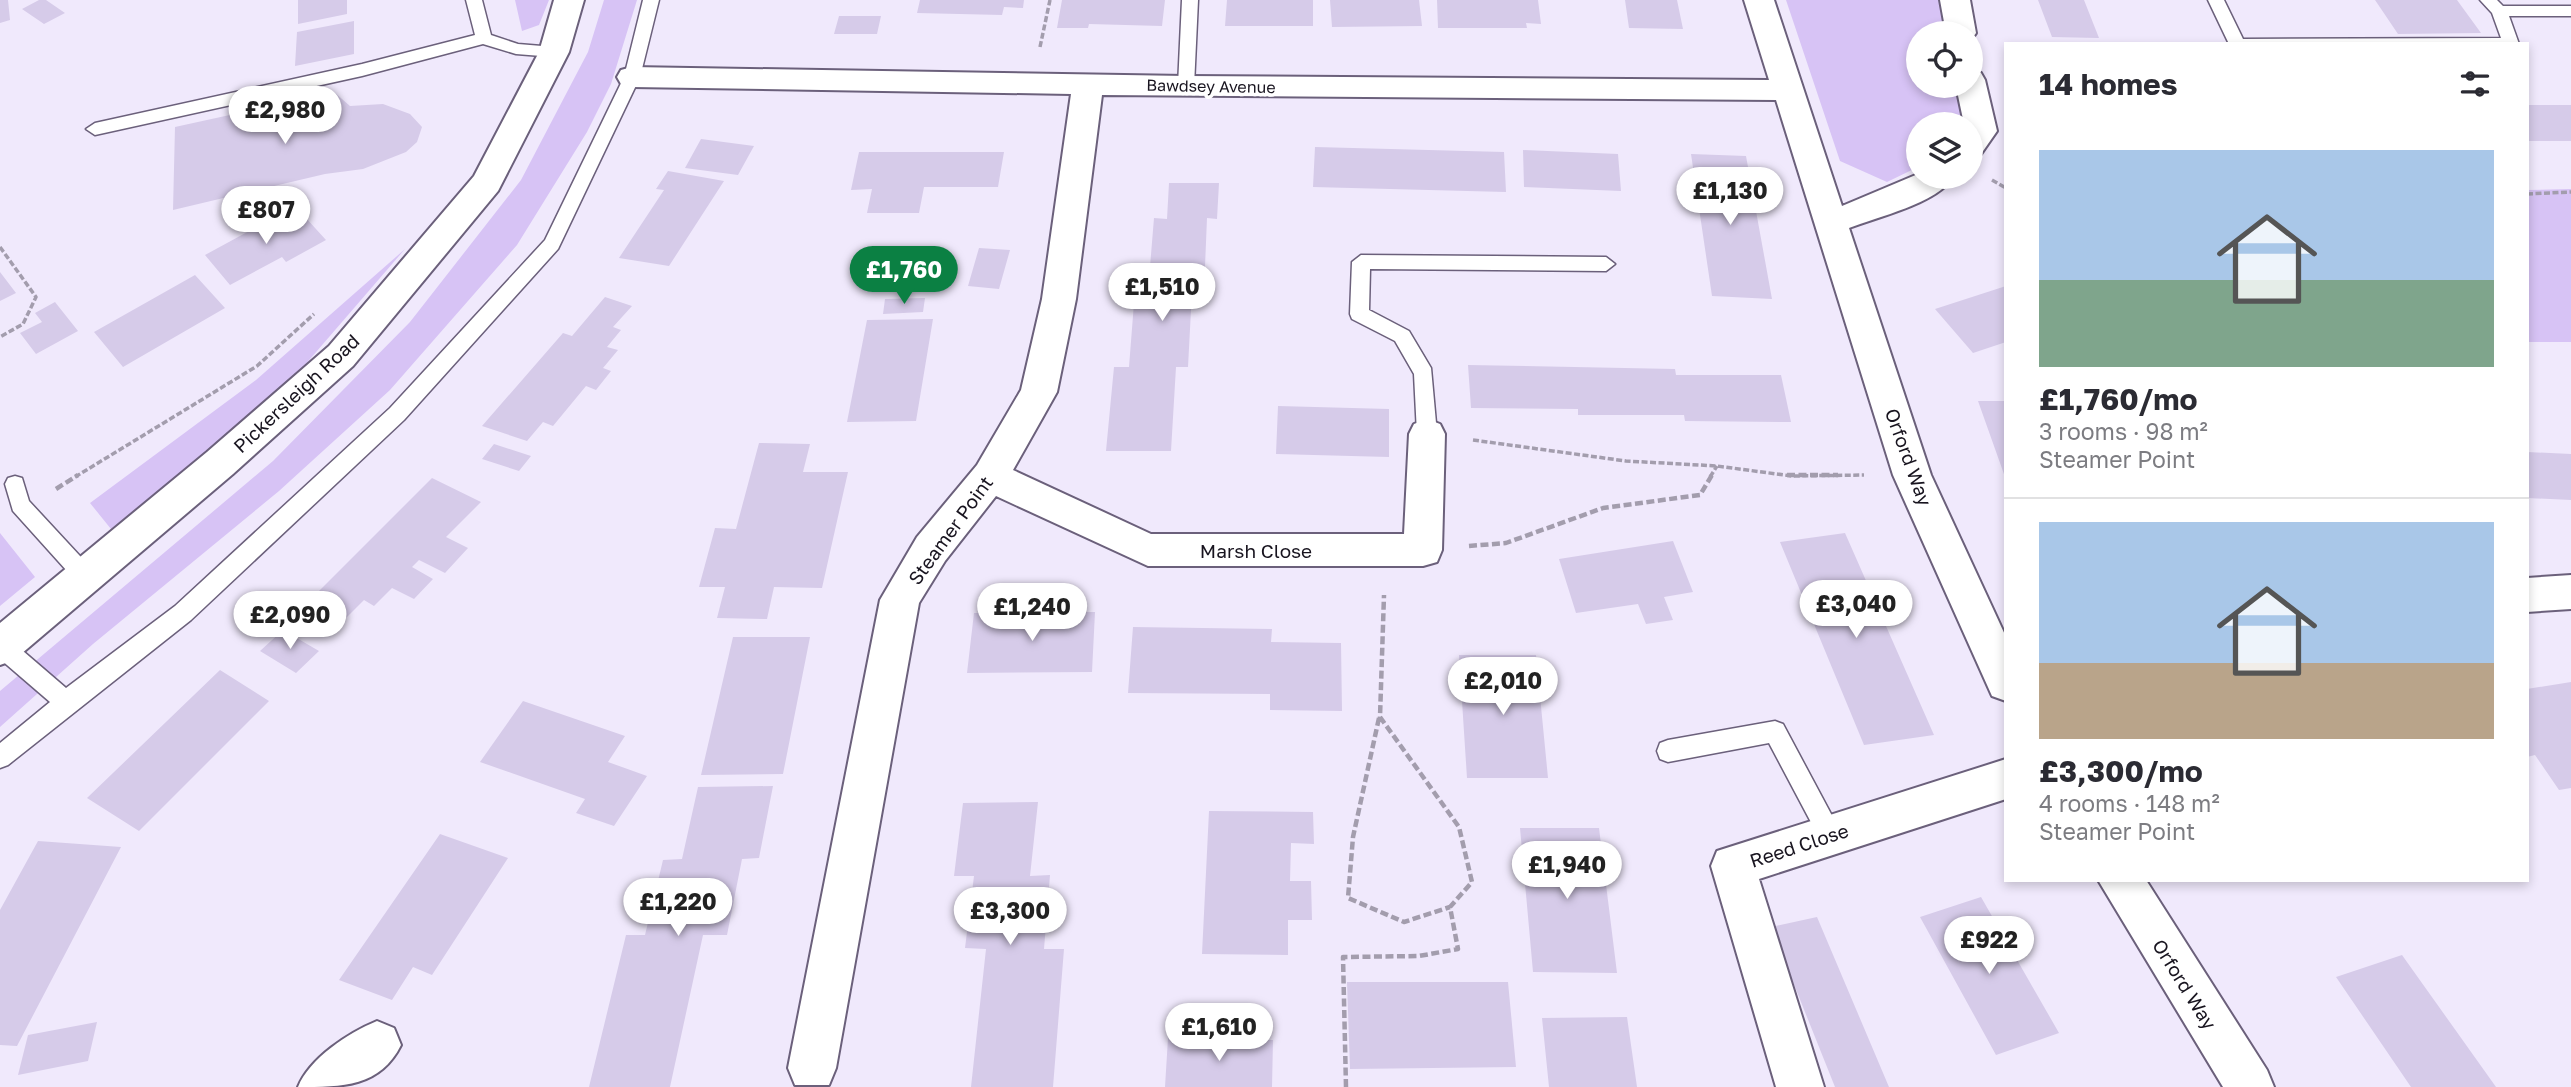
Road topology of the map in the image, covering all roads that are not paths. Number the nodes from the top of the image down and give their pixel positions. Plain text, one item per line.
1 (474, 0) edge
2 (569, 0) edge
3 (651, 0) edge
4 (1190, 0) edge
5 (1759, 0) edge
6 (1955, 0) edge
7 (2216, 0) edge
8 (2494, 5) edge
9 (2571, 11) edge
10 (1959, 21) edge
11 (484, 38) junction
12 (2236, 42) edge
13 (2511, 42) edge
14 (554, 52) junction
15 (632, 76) junction
16 (1088, 83) junction
17 (1186, 86) junction
18 (1789, 90) junction
19 (95, 130) dead end
20 (1918, 189) edge
21 (1832, 222) junction
22 (1606, 264) dead end
23 (1427, 434) joint
24 (990, 476) junction
25 (15, 484) dead end
26 (84, 575) junction
27 (2571, 592) edge
28 (2529, 595) edge
29 (0, 647) edge
30 (2004, 680) edge
31 (66, 702) junction
32 (1668, 751) dead end
33 (0, 757) edge
34 (2004, 780) edge
35 (1830, 835) junction
36 (2121, 882) edge
37 (377, 1045) dead end
38 (812, 1068) dead end
39 (322, 1087) edge
40 (1800, 1087) edge
41 (2250, 1087) edge

1 - 11 lane
2 - 14 street, Pickersleigh Road
3 - 15 lane
4 - 17 lane
5 - 18 street, Orford Way
6 - 10 street
7 - 12 lane
8 - 9 lane
8 - 13 lane
11 - 14 lane
11 - 19 lane
14 - 26 street, Pickersleigh Road
15 - 16 street, Bawdsey Avenue
15 - 31 lane
16 - 17 street, Bawdsey Avenue
16 - 24 street, Steamer Point
17 - 18 street, Bawdsey Avenue
18 - 21 street, Orford Way
20 - 21 street
21 - 30 street, Orford Way
22 - 23 lane
23 - 24 street, Marsh Close
24 - 38 street, Steamer Point
25 - 26 lane
26 - 29 street, Pickersleigh Road
27 - 28 street
29 - 31 lane
31 - 33 lane
32 - 35 lane
34 - 35 street, Reed Close
35 - 40 street, Reed Close
36 - 41 street, Orford Way
37 - 39 street

